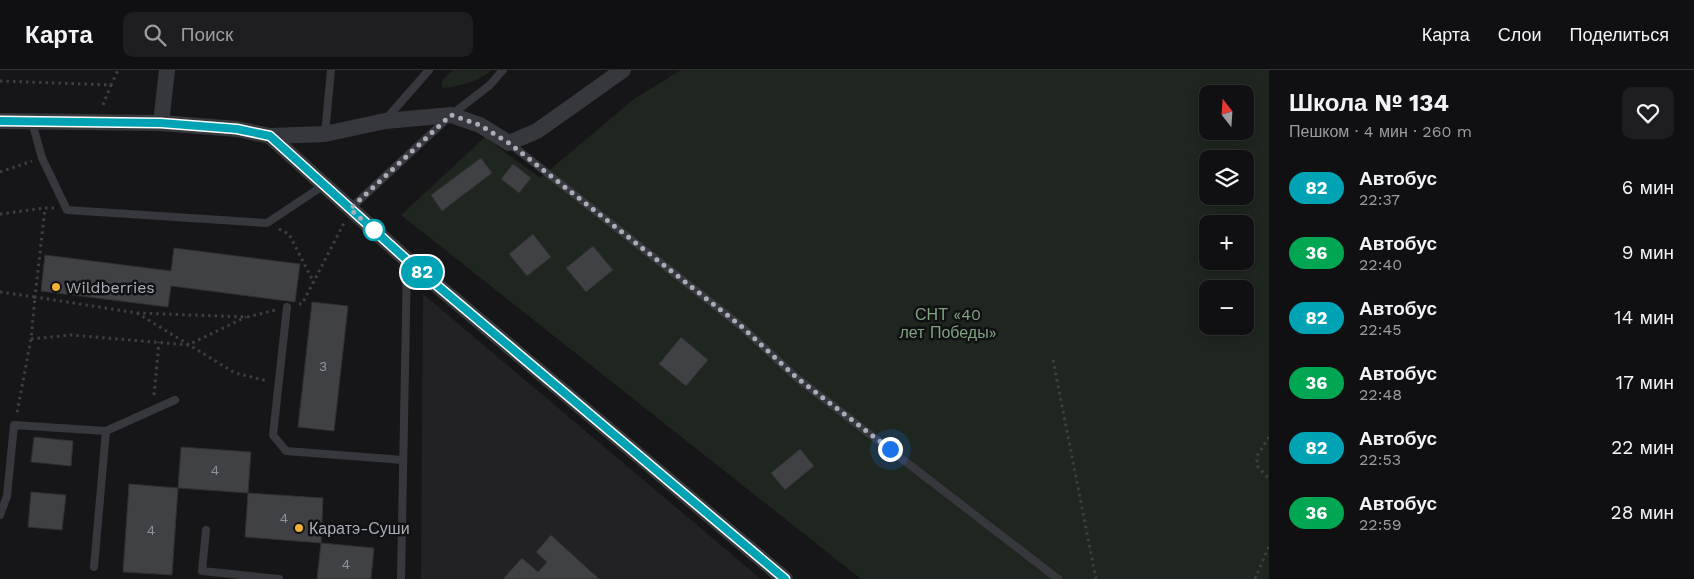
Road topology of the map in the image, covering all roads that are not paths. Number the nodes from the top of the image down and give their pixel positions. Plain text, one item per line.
1 (167, 70) edge
2 (332, 70) edge
3 (429, 70) edge
4 (503, 70) edge
5 (623, 70) edge
6 (451, 115) junction
7 (0, 121) edge
8 (385, 121) junction
9 (32, 122) junction
10 (161, 123) junction
11 (325, 134) junction
12 (270, 136) junction
13 (509, 143) junction
14 (324, 185) junction
15 (350, 209) junction
16 (407, 260) junction
17 (287, 307) road end
18 (175, 400) dead end
19 (106, 431) junction
20 (403, 460) junction
21 (0, 515) edge
22 (206, 530) dead end
23 (94, 567) dead end
24 (216, 576) edge
25 (280, 579) edge
26 (401, 579) edge
27 (785, 579) edge
28 (1058, 579) edge

1 - 10 street
2 - 11 lane
3 - 8 lane
4 - 6 lane
5 - 13 street
6 - 8 street
6 - 13 street
6 - 15 lane
7 - 9 street
8 - 11 street
9 - 10 street
9 - 14 lane
10 - 12 street
11 - 12 street
12 - 14 street
13 - 28 lane
14 - 15 street
15 - 16 street
16 - 20 lane
16 - 27 street
17 - 20 lane
18 - 19 lane
19 - 21 lane
19 - 23 lane
20 - 26 lane
22 - 24 lane
24 - 25 lane

